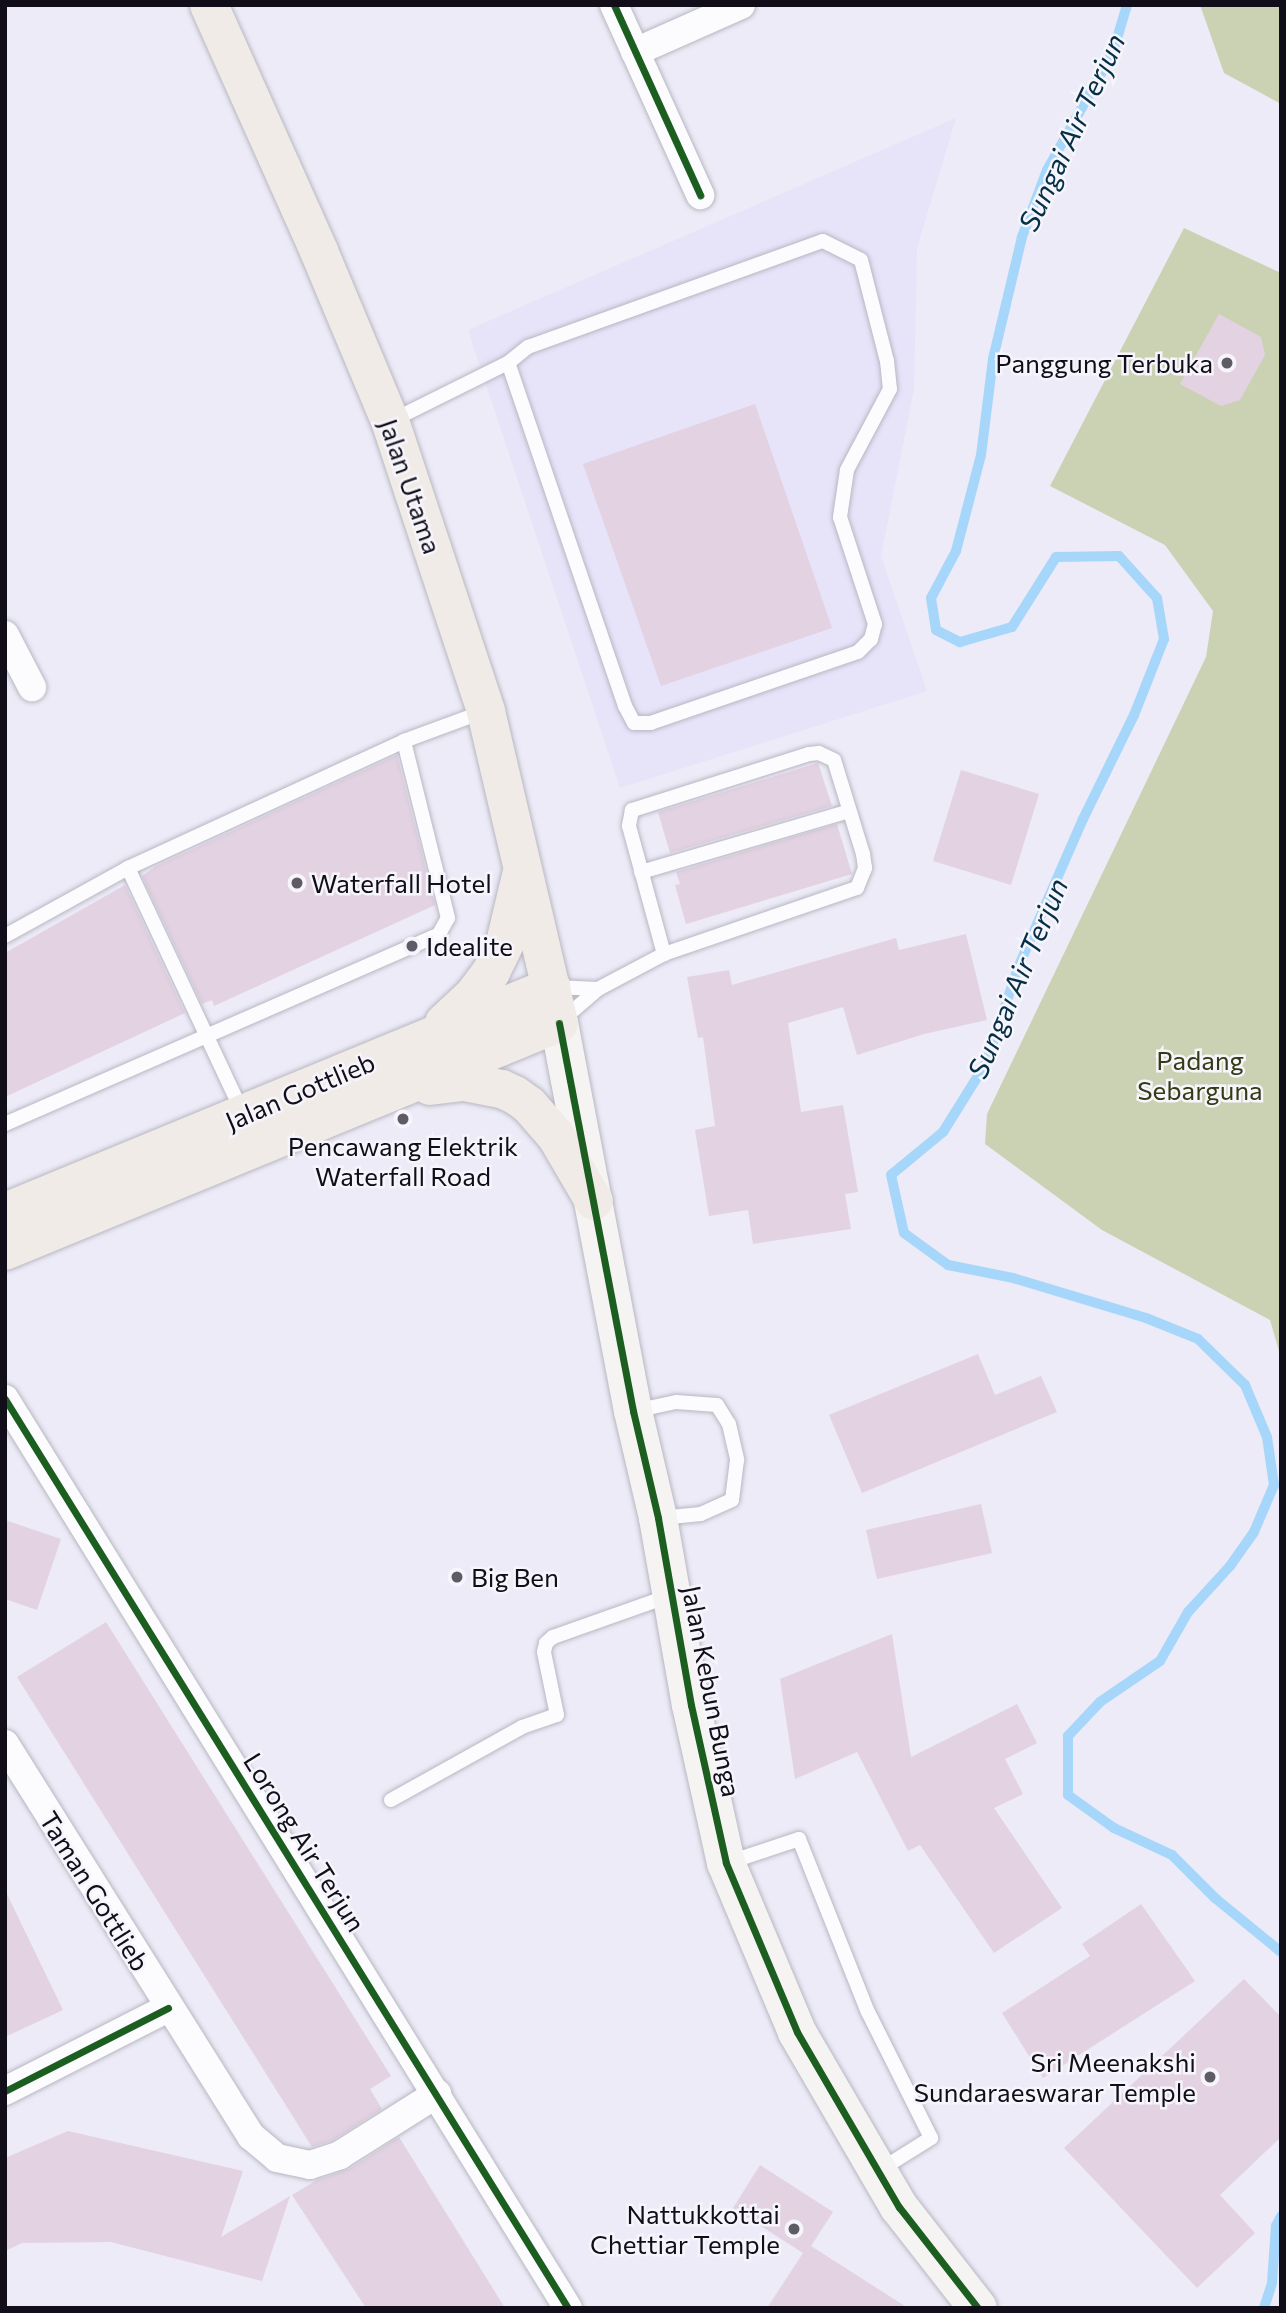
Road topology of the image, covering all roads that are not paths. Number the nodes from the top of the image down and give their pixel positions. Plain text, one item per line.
1 (209, 5) edge
2 (614, 5) edge
3 (741, 5) edge
4 (635, 52) junction
5 (700, 195) dead end
6 (508, 363) junction
7 (390, 421) junction
8 (5, 635) edge
9 (32, 687) dead end
10 (486, 711) junction
11 (404, 741) junction
12 (849, 811) junction
13 (128, 868) junction
14 (523, 870) junction
15 (641, 872) junction
16 (5, 936) edge
17 (664, 954) junction
18 (598, 989) junction
19 (555, 1005) junction
20 (433, 1035) junction
21 (208, 1038) junction
22 (396, 1090) junction
23 (243, 1114) junction
24 (5, 1124) edge
25 (594, 1201) junction
26 (5, 1212) edge
27 (5, 1251) edge
28 (5, 1399) edge
29 (634, 1411) junction
30 (658, 1518) junction
31 (670, 1596) junction
32 (5, 1744) edge
33 (14, 1778) edge
34 (391, 1800) dead end
35 (726, 1863) junction
36 (168, 2008) junction
37 (5, 2091) edge
38 (437, 2094) junction
39 (879, 2171) junction
40 (568, 2308) edge
41 (978, 2308) edge

1 - 7 main road, Jalan Utama
2 - 4 street
3 - 4 street
4 - 5 street
6 - 6 lane
6 - 7 lane
7 - 10 main road, Jalan Utama
8 - 9 street
10 - 11 lane
10 - 14 main road, Jalan Utama
11 - 13 lane
11 - 21 lane
12 - 15 lane
12 - 15 lane
12 - 17 lane
13 - 16 lane
13 - 21 lane
14 - 19 main road, Jalan Utama
14 - 20 main road
15 - 17 lane
17 - 18 lane
18 - 19 lane, Jalan Gottlieb
18 - 19 lane
19 - 20 main road, Jalan Gottlieb
19 - 22 main road, Jalan Gottlieb
19 - 25 street, Jalan Kebun Bunga
20 - 23 main road, Jalan Gottlieb
21 - 23 lane
21 - 24 lane
22 - 25 main road
22 - 27 main road, Jalan Gottlieb
23 - 26 main road, Jalan Gottlieb
25 - 29 street, Jalan Kebun Bunga
28 - 38 street, Lorong Air Terjun
29 - 30 street, Jalan Kebun Bunga
29 - 30 lane
30 - 31 street, Jalan Kebun Bunga
31 - 34 lane
31 - 35 street, Jalan Kebun Bunga
32 - 33 street, Taman Gottlieb
33 - 36 street, Taman Gottlieb
35 - 39 street, Jalan Kebun Bunga
35 - 39 lane
36 - 37 street
36 - 38 street, Taman Gottlieb
38 - 40 street, Lorong Air Terjun
39 - 41 street, Jalan Kebun Bunga

